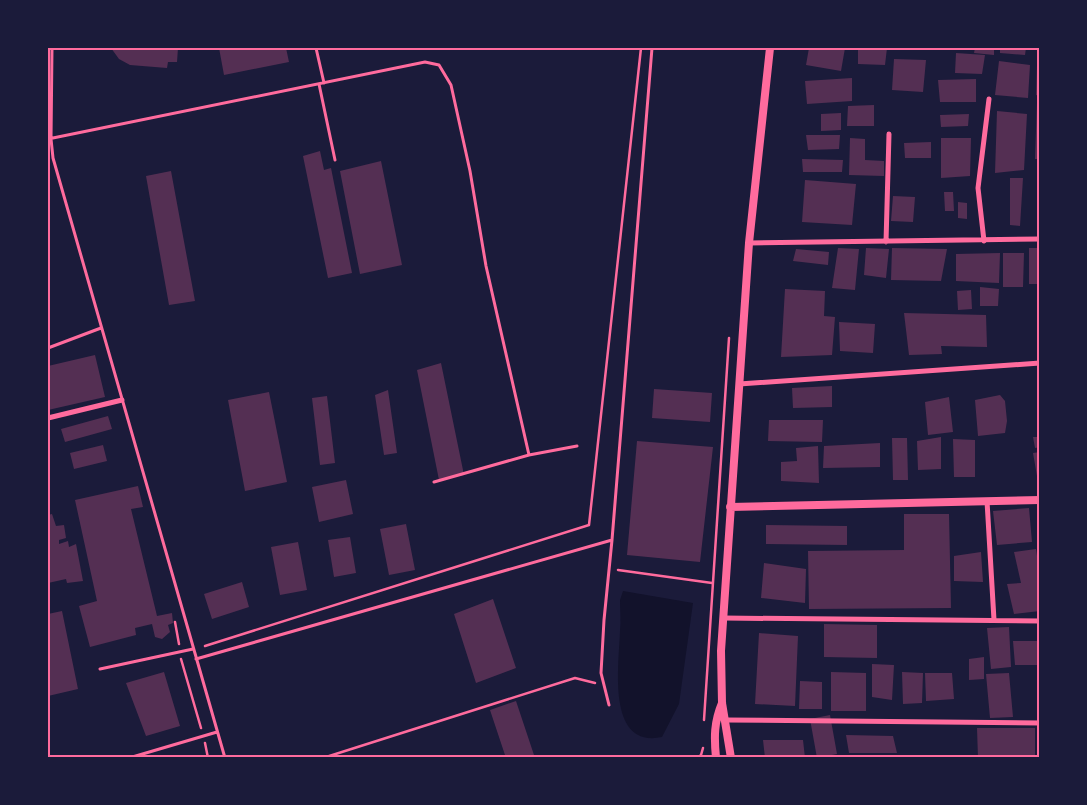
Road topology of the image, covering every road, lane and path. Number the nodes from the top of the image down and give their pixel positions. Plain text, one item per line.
1 (52, 48) edge
2 (316, 48) edge
3 (641, 48) edge
4 (652, 48) edge
5 (770, 48) edge
6 (324, 83) junction
7 (319, 84) junction
8 (989, 99) dead end
9 (889, 134) dead end
10 (49, 139) edge
11 (336, 160) dead end
12 (1040, 239) edge
13 (984, 241) junction
14 (749, 242) junction
15 (886, 242) junction
16 (101, 328) junction
17 (729, 338) dead end
18 (48, 348) edge
19 (1040, 363) edge
20 (739, 384) junction
21 (122, 400) junction
22 (48, 418) edge
23 (577, 446) dead end
24 (529, 455) junction
25 (434, 482) dead end
26 (1040, 500) edge
27 (987, 501) junction
28 (730, 507) junction
29 (612, 540) junction
30 (609, 569) junction
31 (712, 584) junction
32 (723, 618) junction
33 (994, 620) junction
34 (1040, 621) edge
35 (200, 647) dead end
36 (193, 649) junction
37 (196, 659) junction
38 (100, 669) dead end
39 (722, 703) junction
40 (609, 705) joint
41 (726, 720) junction
42 (1040, 723) edge
43 (704, 726) dead end
44 (217, 732) junction
45 (703, 743) dead end
46 (129, 758) edge
47 (225, 758) edge
48 (323, 758) edge
49 (698, 758) edge
50 (716, 758) edge
51 (731, 758) edge

1 - 10 lane
2 - 6 lane
3 - 35 path
4 - 29 lane
5 - 14 street
6 - 7 lane
6 - 24 lane
7 - 10 lane
7 - 11 lane
8 - 13 street
9 - 15 street
10 - 16 lane
12 - 13 street
13 - 15 street
14 - 15 street
14 - 20 street
16 - 18 lane
16 - 21 lane
17 - 31 path
19 - 20 street
20 - 28 street
21 - 22 street
21 - 36 lane
23 - 24 lane
24 - 25 lane
26 - 27 street
27 - 28 street
27 - 33 street
28 - 32 street
29 - 30 lane
29 - 37 lane
30 - 31 path
30 - 40 lane
31 - 43 path
32 - 33 street
32 - 39 street
33 - 34 street
36 - 37 lane
36 - 38 lane
37 - 44 lane
39 - 41 street
39 - 50 street
40 - 48 path
41 - 42 street
41 - 51 street
44 - 46 lane
44 - 47 lane
45 - 49 path

